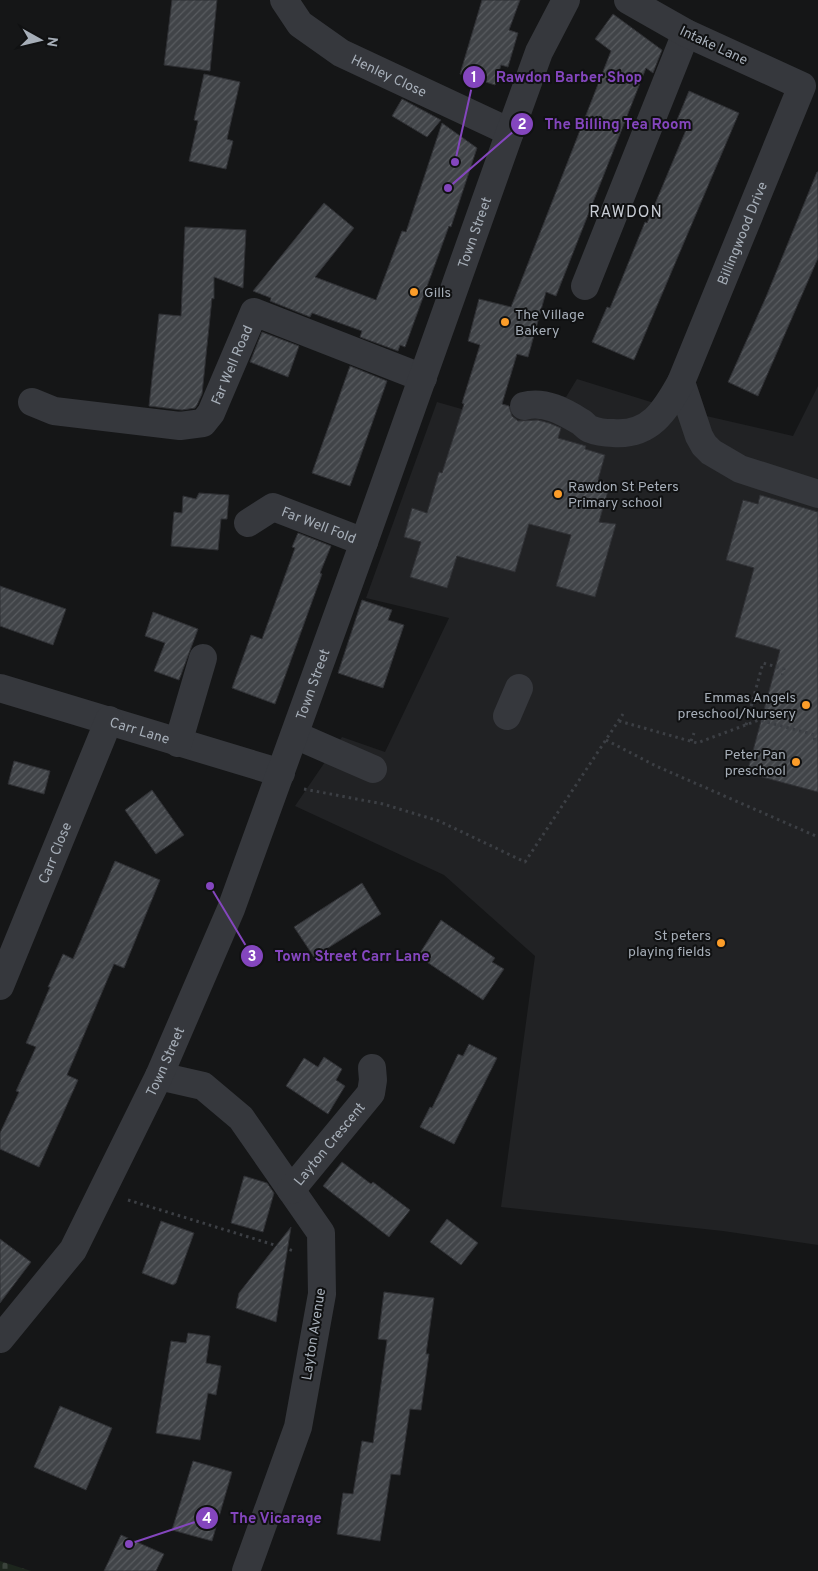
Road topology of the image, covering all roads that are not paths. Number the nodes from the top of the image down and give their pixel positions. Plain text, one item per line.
1 (284, 0) edge
2 (566, 0) edge
3 (628, 0) edge
4 (686, 33) junction
5 (802, 86) joint
6 (510, 132) junction
7 (585, 286) dead end
8 (423, 378) junction
9 (681, 382) junction
10 (32, 402) dead end
11 (524, 406) dead end
12 (818, 494) edge
13 (248, 522) dead end
14 (364, 542) junction
15 (203, 658) dead end
16 (0, 688) edge
17 (519, 688) dead end
18 (507, 716) dead end
19 (109, 720) junction
20 (295, 735) junction
21 (178, 743) junction
22 (373, 769) dead end
23 (279, 778) junction
24 (0, 986) edge
25 (372, 1068) dead end
26 (159, 1076) junction
27 (291, 1190) junction
28 (0, 1339) edge
29 (246, 1571) edge

1 - 6 street, Henley Close
2 - 6 street, Town Street
3 - 4 street, Intake Lane
4 - 5 street, Intake Lane
4 - 7 street
5 - 9 street, Billingwood Drive
6 - 8 street, Town Street
8 - 10 street, Far Well Road
8 - 14 street, Town Street
9 - 11 street, Billingwood Drive
9 - 12 street
13 - 14 street, Far Well Fold
14 - 20 street, Town Street
15 - 21 street
16 - 19 street, Carr Lane
17 - 18 street
19 - 21 street, Carr Lane
19 - 24 street, Carr Close
20 - 22 street
20 - 23 street, Town Street
21 - 23 street, Carr Lane
23 - 26 street, Town Street
25 - 27 street, Layton Crescent
26 - 27 street, Layton Avenue
26 - 28 street, Town Street
27 - 29 street, Layton Avenue

